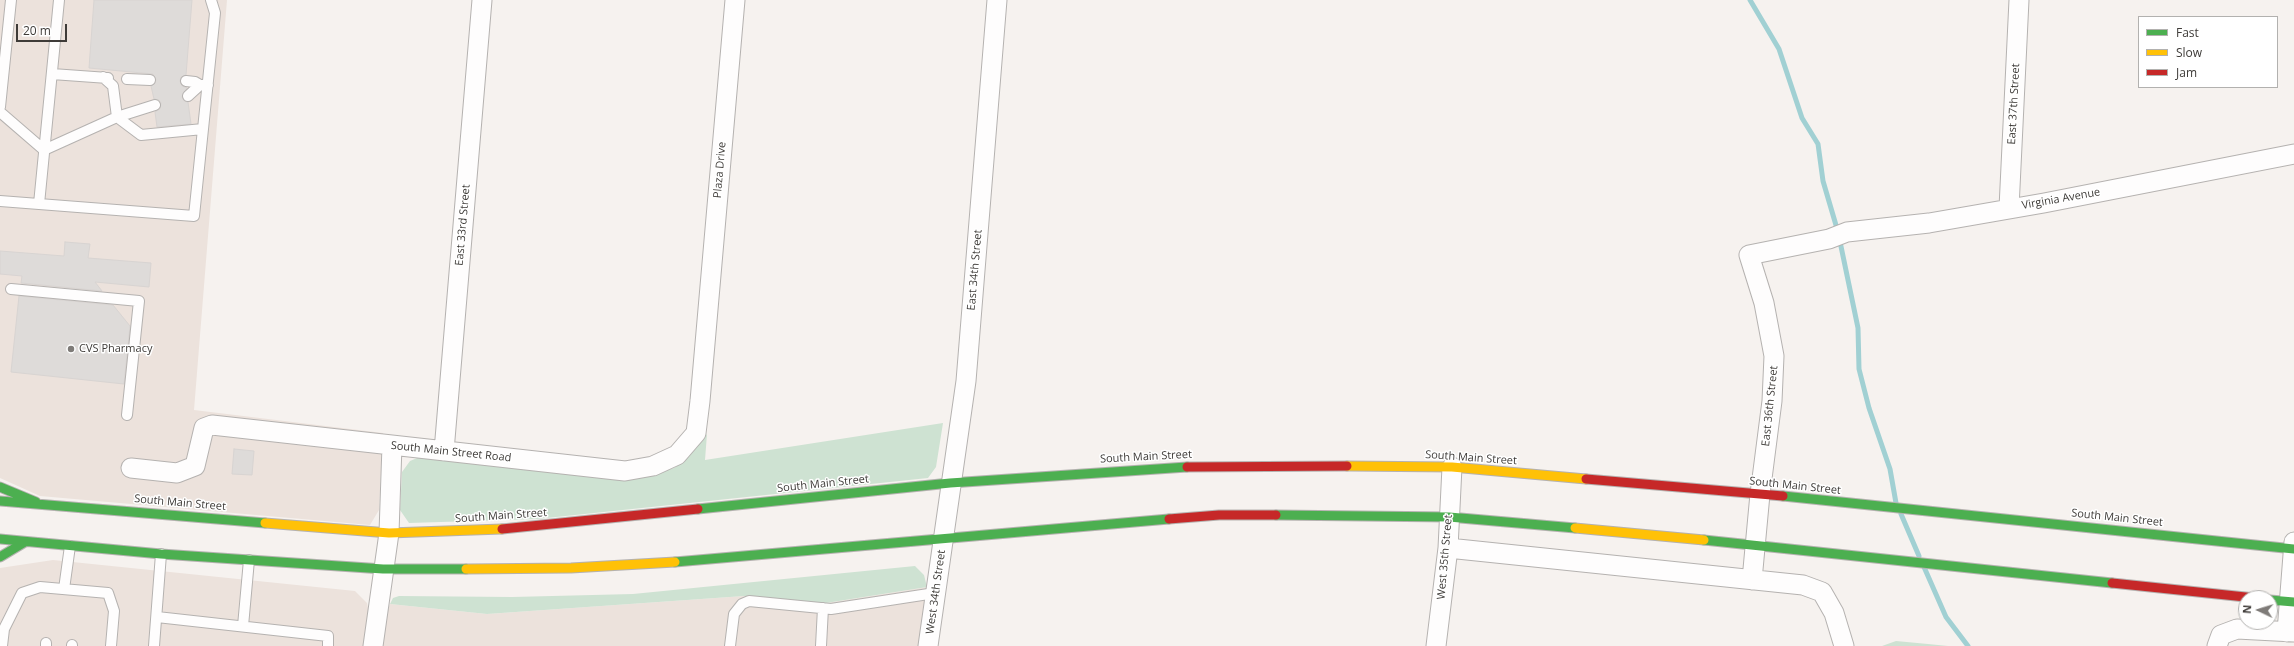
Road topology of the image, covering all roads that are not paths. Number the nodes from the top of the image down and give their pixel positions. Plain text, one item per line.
1 (12, 0) edge
2 (59, 0) edge
3 (211, 0) edge
4 (482, 0) edge
5 (734, 0) edge
6 (997, 0) edge
7 (2019, 0) edge
8 (52, 74) junction
9 (127, 79) dead end
10 (150, 80) dead end
11 (186, 81) dead end
12 (204, 85) junction
13 (188, 96) dead end
14 (155, 105) dead end
15 (0, 107) edge
16 (0, 112) edge
17 (117, 117) junction
18 (203, 130) junction
19 (44, 150) junction
20 (2294, 154) edge
21 (0, 201) edge
22 (39, 204) junction
23 (2009, 208) junction
24 (1828, 239) joint
25 (11, 289) dead end
26 (705, 340) joint
27 (127, 415) dead end
28 (392, 445) junction
29 (444, 451) junction
30 (1452, 467) junction
31 (131, 468) dead end
32 (950, 483) junction
33 (0, 487) edge
34 (1760, 494) junction
35 (0, 501) edge
36 (43, 504) junction
37 (1449, 517) junction
38 (388, 533) junction
39 (943, 538) junction
40 (0, 539) edge
41 (25, 542) junction
42 (2294, 542) edge
43 (1754, 544) junction
44 (70, 546) junction
45 (1448, 548) junction
46 (2294, 549) edge
47 (161, 554) junction
48 (0, 557) edge
49 (249, 560) junction
50 (383, 569) junction
51 (1752, 580) junction
52 (64, 589) junction
53 (75, 590) junction
54 (935, 593) junction
55 (2238, 596) edge
56 (74, 601) dead end
57 (2284, 601) edge
58 (824, 608) junction
59 (157, 617) junction
60 (243, 626) junction
61 (2290, 632) edge
62 (2, 646) edge
63 (111, 646) edge
64 (154, 646) edge
65 (328, 646) edge
66 (373, 646) edge
67 (730, 646) edge
68 (821, 646) edge
69 (928, 646) edge
70 (1436, 646) edge
71 (1844, 646) edge
72 (2217, 646) edge

1 - 15 lane
2 - 8 lane
3 - 12 lane
4 - 29 street, East 33rd Street
5 - 26 street, Plaza Drive
6 - 32 street, East 34th Street
7 - 23 street, East 37th Street
8 - 17 lane
8 - 19 lane
9 - 10 lane
11 - 12 lane
12 - 13 lane
12 - 18 lane
14 - 17 lane
16 - 19 lane
17 - 18 lane
17 - 19 lane
18 - 22 lane
19 - 22 lane
20 - 23 street, Virginia Avenue
21 - 22 lane
23 - 24 street, Virginia Avenue
24 - 34 street, East 36th Street
25 - 27 lane
26 - 29 street, South Main Street Road
28 - 29 street, South Main Street Road
28 - 31 street, South Main Street Road
28 - 38 street
30 - 32 main road, South Main Street
30 - 34 main road, South Main Street
30 - 37 street, West 35th Street
32 - 38 main road, South Main Street
32 - 39 street, East 34th Street
33 - 36 main road
34 - 43 street, East 36th Street
34 - 46 main road, South Main Street
35 - 36 main road, South Main Street
36 - 38 main road, South Main Street
37 - 39 main road
37 - 43 main road
37 - 45 street, West 35th Street
38 - 50 street
39 - 50 main road
39 - 54 street, West 34th Street
40 - 41 main road
41 - 44 main road
41 - 48 main road
42 - 46 street
43 - 51 street, East 36th Street
43 - 55 main road
44 - 47 main road
44 - 52 lane
45 - 51 street
45 - 70 street, West 35th Street
46 - 57 street
47 - 49 main road
47 - 59 lane
49 - 50 main road
49 - 60 lane
50 - 66 street
51 - 71 street
52 - 53 lane
52 - 62 lane
53 - 56 lane
53 - 63 lane
54 - 58 lane
54 - 69 street, West 34th Street
57 - 61 street
58 - 67 lane
58 - 68 lane
59 - 60 lane
59 - 64 lane
60 - 65 lane
61 - 72 street

